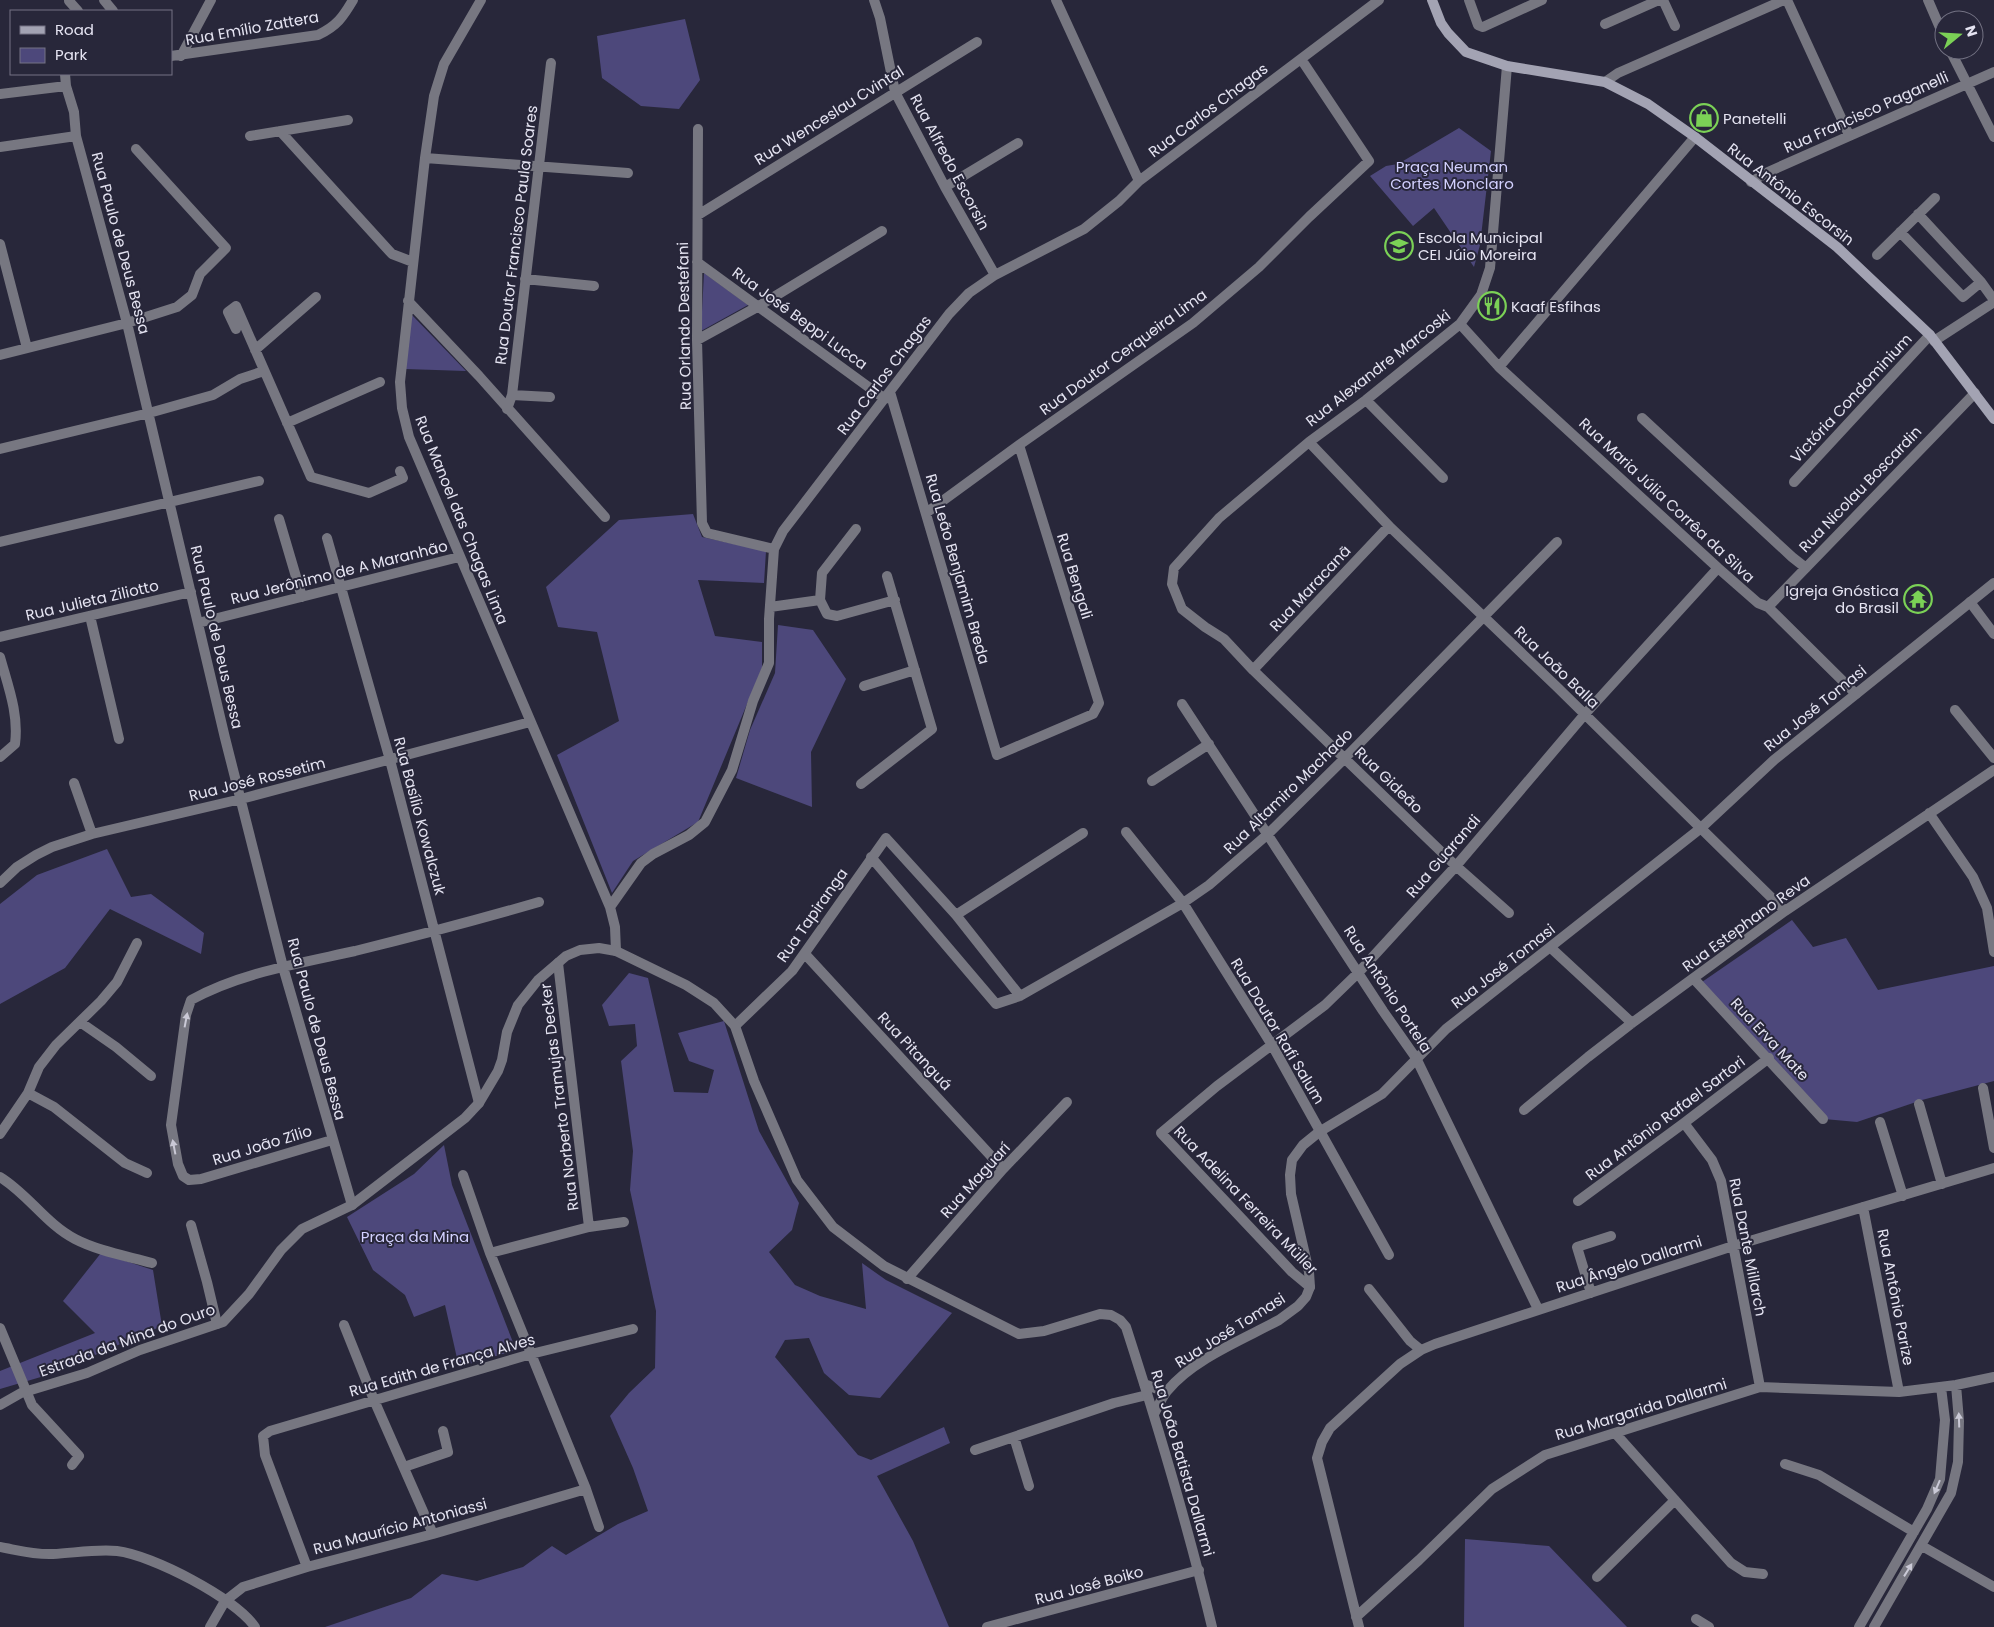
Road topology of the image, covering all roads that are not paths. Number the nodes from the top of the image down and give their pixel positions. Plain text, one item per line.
1 (104, 0) edge
2 (211, 0) edge
3 (354, 0) edge
4 (481, 0) edge
5 (874, 0) edge
6 (1056, 0) edge
7 (1379, 0) edge
8 (1432, 0) edge
9 (1469, 0) edge
10 (1542, 0) edge
11 (1659, 0) edge
12 (1663, 0) edge
13 (1784, 0) edge
14 (1788, 0) edge
15 (1928, 0) edge
16 (112, 10) edge
17 (1934, 14) edge
18 (1606, 24) dead end
19 (1675, 26) dead end
20 (977, 42) dead end
21 (176, 56) edge
22 (1301, 59) junction
23 (1955, 60) edge
24 (551, 64) dead end
25 (1507, 66) junction
26 (1994, 72) edge
27 (65, 75) edge
28 (1605, 82) junction
29 (1967, 84) junction
30 (66, 86) junction
31 (895, 92) junction
32 (0, 94) edge
33 (348, 120) dead end
34 (698, 129) dead end
35 (280, 131) junction
36 (1850, 135) junction
37 (76, 136) junction
38 (250, 136) dead end
39 (1694, 137) junction
40 (1994, 137) edge
41 (1018, 143) dead end
42 (0, 147) edge
43 (136, 150) dead end
44 (425, 158) junction
45 (539, 166) junction
46 (628, 173) dead end
47 (1139, 181) junction
48 (1751, 182) junction
49 (945, 187) junction
50 (1935, 198) dead end
51 (1918, 214) junction
52 (698, 215) junction
53 (882, 231) dead end
54 (1900, 232) junction
55 (0, 244) edge
56 (1877, 255) dead end
57 (413, 262) junction
58 (698, 262) junction
59 (995, 275) junction
60 (525, 279) junction
61 (1980, 282) junction
62 (594, 286) dead end
63 (316, 297) dead end
64 (408, 301) junction
65 (1994, 301) edge
66 (759, 306) junction
67 (128, 322) junction
68 (1460, 324) junction
69 (236, 329) dead end
70 (1932, 338) junction
71 (697, 340) junction
72 (27, 348) junction
73 (255, 350) junction
74 (0, 355) edge
75 (1499, 367) junction
76 (264, 371) junction
77 (380, 382) dead end
78 (1975, 393) junction
79 (512, 395) junction
80 (887, 396) junction
81 (550, 397) dead end
82 (1366, 400) junction
83 (507, 409) junction
84 (148, 413) junction
85 (1642, 418) dead end
86 (1994, 419) edge
87 (287, 423) junction
88 (1309, 442) junction
89 (1019, 445) junction
90 (0, 450) edge
91 (400, 471) dead end
92 (1443, 478) dead end
93 (259, 481) dead end
94 (1794, 482) dead end
95 (169, 502) junction
96 (926, 513) junction
97 (606, 517) dead end
98 (279, 519) dead end
99 (1389, 526) junction
100 (856, 528) dead end
101 (328, 538) dead end
102 (0, 542) edge
103 (1557, 542) dead end
104 (774, 549) junction
105 (459, 557) junction
106 (1718, 568) junction
107 (1806, 568) junction
108 (887, 576) dead end
109 (1994, 583) edge
110 (342, 586) junction
111 (190, 592) junction
112 (302, 597) junction
113 (820, 600) junction
114 (895, 600) junction
115 (1970, 602) junction
116 (770, 607) junction
117 (1768, 607) junction
118 (1182, 609) joint
119 (90, 616) junction
120 (1483, 617) junction
121 (198, 623) junction
122 (1994, 634) edge
123 (0, 637) edge
124 (0, 657) edge
125 (915, 670) junction
126 (1253, 670) junction
127 (864, 686) dead end
128 (1856, 694) junction
129 (1182, 704) dead end
130 (1955, 710) dead end
131 (1585, 714) junction
132 (530, 722) junction
133 (119, 739) dead end
134 (1209, 744) junction
135 (997, 755) joint
136 (0, 757) edge
137 (1346, 758) junction
138 (1994, 758) edge
139 (390, 760) junction
140 (1994, 770) edge
141 (1152, 781) dead end
142 (74, 783) dead end
143 (861, 784) dead end
144 (241, 799) junction
145 (1929, 813) junction
146 (1701, 828) junction
147 (1126, 832) dead end
148 (1083, 833) dead end
149 (92, 834) junction
150 (1268, 834) junction
151 (871, 857) junction
152 (1456, 866) junction
153 (0, 884) edge
154 (539, 902) dead end
155 (1183, 903) junction
156 (610, 907) junction
157 (1786, 912) junction
158 (1509, 913) dead end
159 (956, 916) junction
160 (1993, 929) edge
161 (434, 932) junction
162 (137, 943) dead end
163 (1551, 948) junction
164 (616, 951) junction
165 (1994, 952) edge
166 (805, 954) junction
167 (558, 963) junction
168 (283, 967) junction
169 (1359, 972) junction
170 (1694, 979) junction
171 (1020, 996) junction
172 (80, 1022) junction
173 (1632, 1023) junction
174 (735, 1026) junction
175 (1272, 1045) junction
176 (1416, 1058) junction
177 (1769, 1058) junction
178 (151, 1076) dead end
179 (1983, 1088) dead end
180 (28, 1093) junction
181 (1067, 1102) dead end
182 (479, 1103) junction
183 (1919, 1104) dead end
184 (1524, 1110) dead end
185 (1823, 1119) dead end
186 (1880, 1122) dead end
187 (1684, 1123) junction
188 (1319, 1132) junction
189 (1161, 1133) joint
190 (0, 1134) edge
191 (332, 1140) junction
192 (1994, 1148) edge
193 (1003, 1168) junction
194 (1994, 1168) edge
195 (147, 1173) dead end
196 (462, 1175) dead end
197 (0, 1177) edge
198 (1942, 1184) junction
199 (1902, 1196) junction
200 (1578, 1201) dead end
201 (352, 1205) junction
202 (1864, 1207) junction
203 (624, 1222) dead end
204 (191, 1225) dead end
205 (589, 1228) junction
206 (1612, 1236) dead end
207 (1733, 1246) junction
208 (490, 1253) junction
209 (1389, 1255) dead end
210 (152, 1263) dead end
211 (907, 1279) junction
212 (1310, 1287) junction
213 (1369, 1289) dead end
214 (1591, 1293) junction
215 (1538, 1309) junction
216 (1111, 1315) joint
217 (217, 1324) junction
218 (344, 1325) dead end
219 (0, 1328) edge
220 (633, 1328) dead end
221 (1421, 1350) junction
222 (531, 1354) junction
223 (1994, 1376) edge
224 (1144, 1384) junction
225 (1956, 1385) junction
226 (1760, 1387) junction
227 (1941, 1387) junction
228 (27, 1392) junction
229 (1166, 1392) junction
230 (1899, 1392) junction
231 (1147, 1395) junction
232 (374, 1400) junction
233 (0, 1405) edge
234 (1154, 1414) junction
235 (442, 1431) dead end
236 (1616, 1434) junction
237 (1014, 1437) junction
238 (1944, 1443) junction
239 (1959, 1443) junction
240 (975, 1450) dead end
241 (1785, 1464) dead end
242 (72, 1465) dead end
243 (404, 1467) junction
244 (1029, 1486) dead end
245 (586, 1489) junction
246 (1675, 1500) junction
247 (599, 1527) dead end
248 (1914, 1532) junction
249 (433, 1534) junction
250 (1922, 1546) junction
251 (0, 1550) edge
252 (307, 1567) junction
253 (1198, 1570) junction
254 (1763, 1574) dead end
255 (1597, 1577) dead end
256 (1882, 1587) junction
257 (1994, 1588) edge
258 (1893, 1593) junction
259 (225, 1601) junction
260 (1696, 1619) dead end
261 (1358, 1622) edge
262 (210, 1627) edge
263 (255, 1627) edge
264 (988, 1627) edge
265 (1212, 1627) edge
266 (1709, 1627) edge
267 (1859, 1627) edge
268 (1874, 1627) edge

1 - 16 street
2 - 21 street
3 - 21 street, Rua Emílio Zattera
4 - 44 street, Rua Manoel das Chagas Lima
5 - 31 street, Rua Alfredo Escorsin
6 - 47 street
7 - 22 street, Rua Carlos Chagas
8 - 25 main road, Rua Antônio Escorsin
9 - 10 street
11 - 18 street
12 - 19 street
13 - 28 street
14 - 36 street
15 - 17 street
20 - 31 street, Rua Wenceslau Cvintal
22 - 47 street, Rua Carlos Chagas
22 - 89 street, Rua Doutor Cerqueira Lima
23 - 29 street
24 - 45 street, Rua Doutor Francisco Paula Soares
25 - 28 main road, Rua Antônio Escorsin
25 - 68 street, Rua Alexandre Marcoski
26 - 29 street, Rua Francisco Paganelli
27 - 30 street, Rua Paulo de Deus Bessa
28 - 39 main road, Rua Antônio Escorsin
29 - 36 street, Rua Francisco Paganelli
29 - 40 street
30 - 32 street
30 - 37 street, Rua Paulo de Deus Bessa
31 - 49 street, Rua Alfredo Escorsin
31 - 52 street, Rua Wenceslau Cvintal
33 - 35 street
34 - 52 street, Rua Orlando Destefani
35 - 38 street
35 - 57 street
36 - 48 street, Rua Francisco Paganelli
37 - 42 street
37 - 67 street, Rua Paulo de Deus Bessa
39 - 48 main road, Rua Antônio Escorsin
39 - 75 street
41 - 49 street
43 - 67 street
44 - 45 street
44 - 57 street, Rua Manoel das Chagas Lima
45 - 46 street
45 - 60 street, Rua Doutor Francisco Paula Soares
47 - 59 street, Rua Carlos Chagas
48 - 70 main road, Rua Antônio Escorsin
49 - 59 street, Rua Alfredo Escorsin
50 - 51 street
51 - 54 street
51 - 61 street
52 - 58 street, Rua Orlando Destefani
53 - 66 street
54 - 56 street
54 - 61 street
55 - 72 street
57 - 64 street, Rua Manoel das Chagas Lima
58 - 66 street, Rua José Beppi Lucca
58 - 71 street, Rua Orlando Destefani
59 - 80 street, Rua Carlos Chagas
60 - 62 street
60 - 79 street, Rua Doutor Francisco Paula Soares
61 - 65 street
63 - 73 street
64 - 83 street
64 - 105 street, Rua Manoel das Chagas Lima
65 - 70 street, Victória Condominium
66 - 71 street
66 - 80 street, Rua José Beppi Lucca
67 - 72 street
67 - 84 street, Rua Paulo de Deus Bessa
68 - 75 street, Rua Maria Júlia Corrêa da Silva
68 - 82 street, Rua Alexandre Marcoski
69 - 73 street
70 - 78 main road, Rua Antônio Escorsin
70 - 94 street, Victória Condominium
71 - 104 street, Rua Orlando Destefani
72 - 74 street
73 - 76 street
75 - 106 street, Rua Maria Júlia Corrêa da Silva
76 - 84 street
76 - 87 street
77 - 87 street
78 - 86 main road, Rua Antônio Escorsin
78 - 107 street, Rua Nicolau Boscardin
79 - 81 street
79 - 83 street, Rua Doutor Francisco Paula Soares
80 - 96 street, Rua Leão Benjamim Breda
80 - 104 street, Rua Carlos Chagas
82 - 88 street, Rua Alexandre Marcoski
82 - 92 street
83 - 97 street
84 - 90 street
84 - 95 street, Rua Paulo de Deus Bessa
85 - 107 street
87 - 91 street
88 - 99 street, Rua João Balla
88 - 118 street, Rua Alexandre Marcoski
89 - 96 street, Rua Doutor Cerqueira Lima
89 - 135 street, Rua Bengali
93 - 95 street
95 - 102 street
95 - 111 street, Rua Paulo de Deus Bessa
96 - 135 street, Rua Leão Benjamim Breda
98 - 112 street
99 - 120 street, Rua João Balla
99 - 126 street, Rua Maracanã
100 - 113 street
101 - 110 street, Rua Basílio Kowalczuk
103 - 120 street, Rua Altamiro Machado
104 - 116 street, Rua Carlos Chagas
105 - 110 street, Rua Jerônimo de A Maranhão
105 - 132 street, Rua Manoel das Chagas Lima
106 - 117 street, Rua Maria Júlia Corrêa da Silva
106 - 131 street, Rua Guarandi
107 - 117 street, Rua Nicolau Boscardin
108 - 114 street
109 - 115 street, Rua José Tomasi
110 - 112 street, Rua Jerônimo de A Maranhão
110 - 139 street, Rua Basílio Kowalczuk
111 - 119 street, Rua Julieta Ziliotto
111 - 121 street, Rua Paulo de Deus Bessa
112 - 121 street, Rua Jerônimo de A Maranhão
113 - 114 street
113 - 116 street
114 - 125 street
115 - 122 street
115 - 128 street, Rua José Tomasi
116 - 156 street, Rua Carlos Chagas
117 - 128 street, Rua Maria Júlia Corrêa da Silva
118 - 126 street, Rua Gideão
119 - 123 street, Rua Julieta Ziliotto
119 - 133 street
120 - 131 street, Rua João Balla
120 - 137 street, Rua Altamiro Machado
121 - 144 street, Rua Paulo de Deus Bessa
124 - 136 street
125 - 127 street
125 - 143 street
126 - 137 street, Rua Gideão
128 - 146 street, Rua José Tomasi
129 - 134 street, Rua Antônio Portela
130 - 138 street
131 - 146 street, Rua João Balla
131 - 152 street, Rua Guarandi
132 - 139 street, Rua José Rossetim
132 - 156 street, Rua Manoel das Chagas Lima
134 - 141 street
134 - 150 street, Rua Antônio Portela
137 - 150 street, Rua Altamiro Machado
137 - 152 street, Rua Gideão
139 - 144 street, Rua José Rossetim
139 - 161 street, Rua Basílio Kowalczuk
140 - 145 street, Rua Estephano Reva
142 - 149 street
144 - 149 street, Rua José Rossetim
144 - 168 street, Rua Paulo de Deus Bessa
145 - 157 street, Rua Estephano Reva
145 - 160 street
146 - 157 street, Rua João Balla
146 - 163 street, Rua José Tomasi
147 - 155 street, Rua Doutor Rafi Salum
148 - 159 street
149 - 153 street, Rua José Rossetim
150 - 155 street, Rua Altamiro Machado
150 - 169 street, Rua Antônio Portela
151 - 159 street, Rua Tapiranga
151 - 166 street, Rua Tapiranga
151 - 171 street, Rua Altamiro Machado
152 - 158 street, Rua Gideão
152 - 169 street, Rua Guarandi
154 - 161 street
155 - 171 street, Rua Altamiro Machado
155 - 175 street, Rua Doutor Rafi Salum
156 - 164 street, Rua Manoel das Chagas Lima
157 - 170 street, Rua Estephano Reva
159 - 171 street
160 - 165 street
161 - 168 street
161 - 182 street, Rua Basílio Kowalczuk
162 - 172 street
163 - 173 street
163 - 176 street, Rua José Tomasi
164 - 167 street, Estrada da Mina do Ouro
164 - 174 street, Estrada da Mina do Ouro
166 - 174 street, Rua Tapiranga
166 - 193 street, Rua Pitanguá
167 - 182 street, Estrada da Mina do Ouro
167 - 205 street, Rua Norberto Tramujas Decker
168 - 191 street, Rua Paulo de Deus Bessa
191 -> 168 street, Rua João Zílio
169 - 175 street, Rua Guarandi
169 - 176 street, Rua Antônio Portela
170 - 173 street, Rua Estephano Reva
170 - 177 street, Rua Erva Mate
172 - 178 street
172 - 180 street
173 - 184 street, Rua Estephano Reva
174 - 211 street, Estrada da Mina do Ouro
175 - 188 street, Rua Doutor Rafi Salum
175 - 189 street, Rua Guarandi
176 - 188 street, Rua José Tomasi
176 - 215 street, Rua Antônio Portela
177 - 185 street, Rua Erva Mate
177 - 187 street, Rua Antônio Rafael Sartori
179 - 192 street
180 - 190 street
180 - 195 street
181 - 193 street, Rua Maguarí
182 - 201 street, Estrada da Mina do Ouro
183 - 198 street
186 - 199 street
187 - 200 street, Rua Antônio Rafael Sartori
187 - 207 street, Rua Dante Millarch
188 - 209 street, Rua Doutor Rafi Salum
188 - 212 street, Rua José Tomasi
189 - 212 street, Rua Adelina Ferreira Müller
191 - 201 street, Rua Paulo de Deus Bessa
193 - 211 street, Rua Maguarí
194 - 198 street, Rua Ângelo Dallarmi
196 - 208 street
197 - 210 street
198 - 199 street, Rua Ângelo Dallarmi
199 - 202 street, Rua Ângelo Dallarmi
201 - 217 street, Estrada da Mina do Ouro
202 - 207 street, Rua Ângelo Dallarmi
202 - 230 street, Rua Antônio Parize
203 - 205 street
204 - 217 street
205 - 208 street
206 - 214 street
207 - 214 street, Rua Ângelo Dallarmi
207 - 226 street, Rua Dante Millarch
208 - 222 street
211 - 216 street, Estrada da Mina do Ouro
212 - 229 street, Rua José Tomasi
213 - 221 street
214 - 215 street, Rua Ângelo Dallarmi
215 - 221 street, Rua Ângelo Dallarmi
216 - 224 street, Rua João Batista Dallarmi
217 - 228 street, Estrada da Mina do Ouro
218 - 232 street
219 - 228 street
220 - 222 street, Rua Edith de França Alves
221 - 261 street, Rua Ângelo Dallarmi
222 - 232 street, Rua Edith de França Alves
222 - 245 street
223 - 225 street, Rua Margarida Dallarmi
224 - 229 street
224 - 231 street, Rua João Batista Dallarmi
225 - 227 street, Rua Margarida Dallarmi
239 -> 225 street
226 - 230 street, Rua Margarida Dallarmi
226 - 236 street, Rua Margarida Dallarmi
227 - 230 street, Rua Margarida Dallarmi
227 - 238 street
228 - 233 street, Estrada da Mina do Ouro
228 - 242 street
229 - 234 street, Rua José Tomasi
231 - 234 street, Rua João Batista Dallarmi
231 - 237 street
232 - 243 street
232 - 252 street, Rua Edith de França Alves
234 - 253 street, Rua João Batista Dallarmi
235 - 243 street
236 - 246 street
236 - 261 street, Rua Margarida Dallarmi
237 - 240 street
237 - 244 street
238 - 239 street
238 -> 248 street
239 - 250 street
241 - 248 street
243 - 249 street
245 - 247 street
245 - 249 street, Rua Maurício Antoniassi
246 - 254 street
246 - 255 street
248 - 256 street
249 - 252 street, Rua Maurício Antoniassi
250 - 257 street
258 -> 250 street
251 - 259 street
252 - 259 street, Rua Maurício Antoniassi
253 - 264 street, Rua José Boiko
253 - 265 street, Rua João Batista Dallarmi
256 - 258 street
256 - 267 street
258 - 268 street
259 - 262 street
259 - 263 street
260 - 266 street

